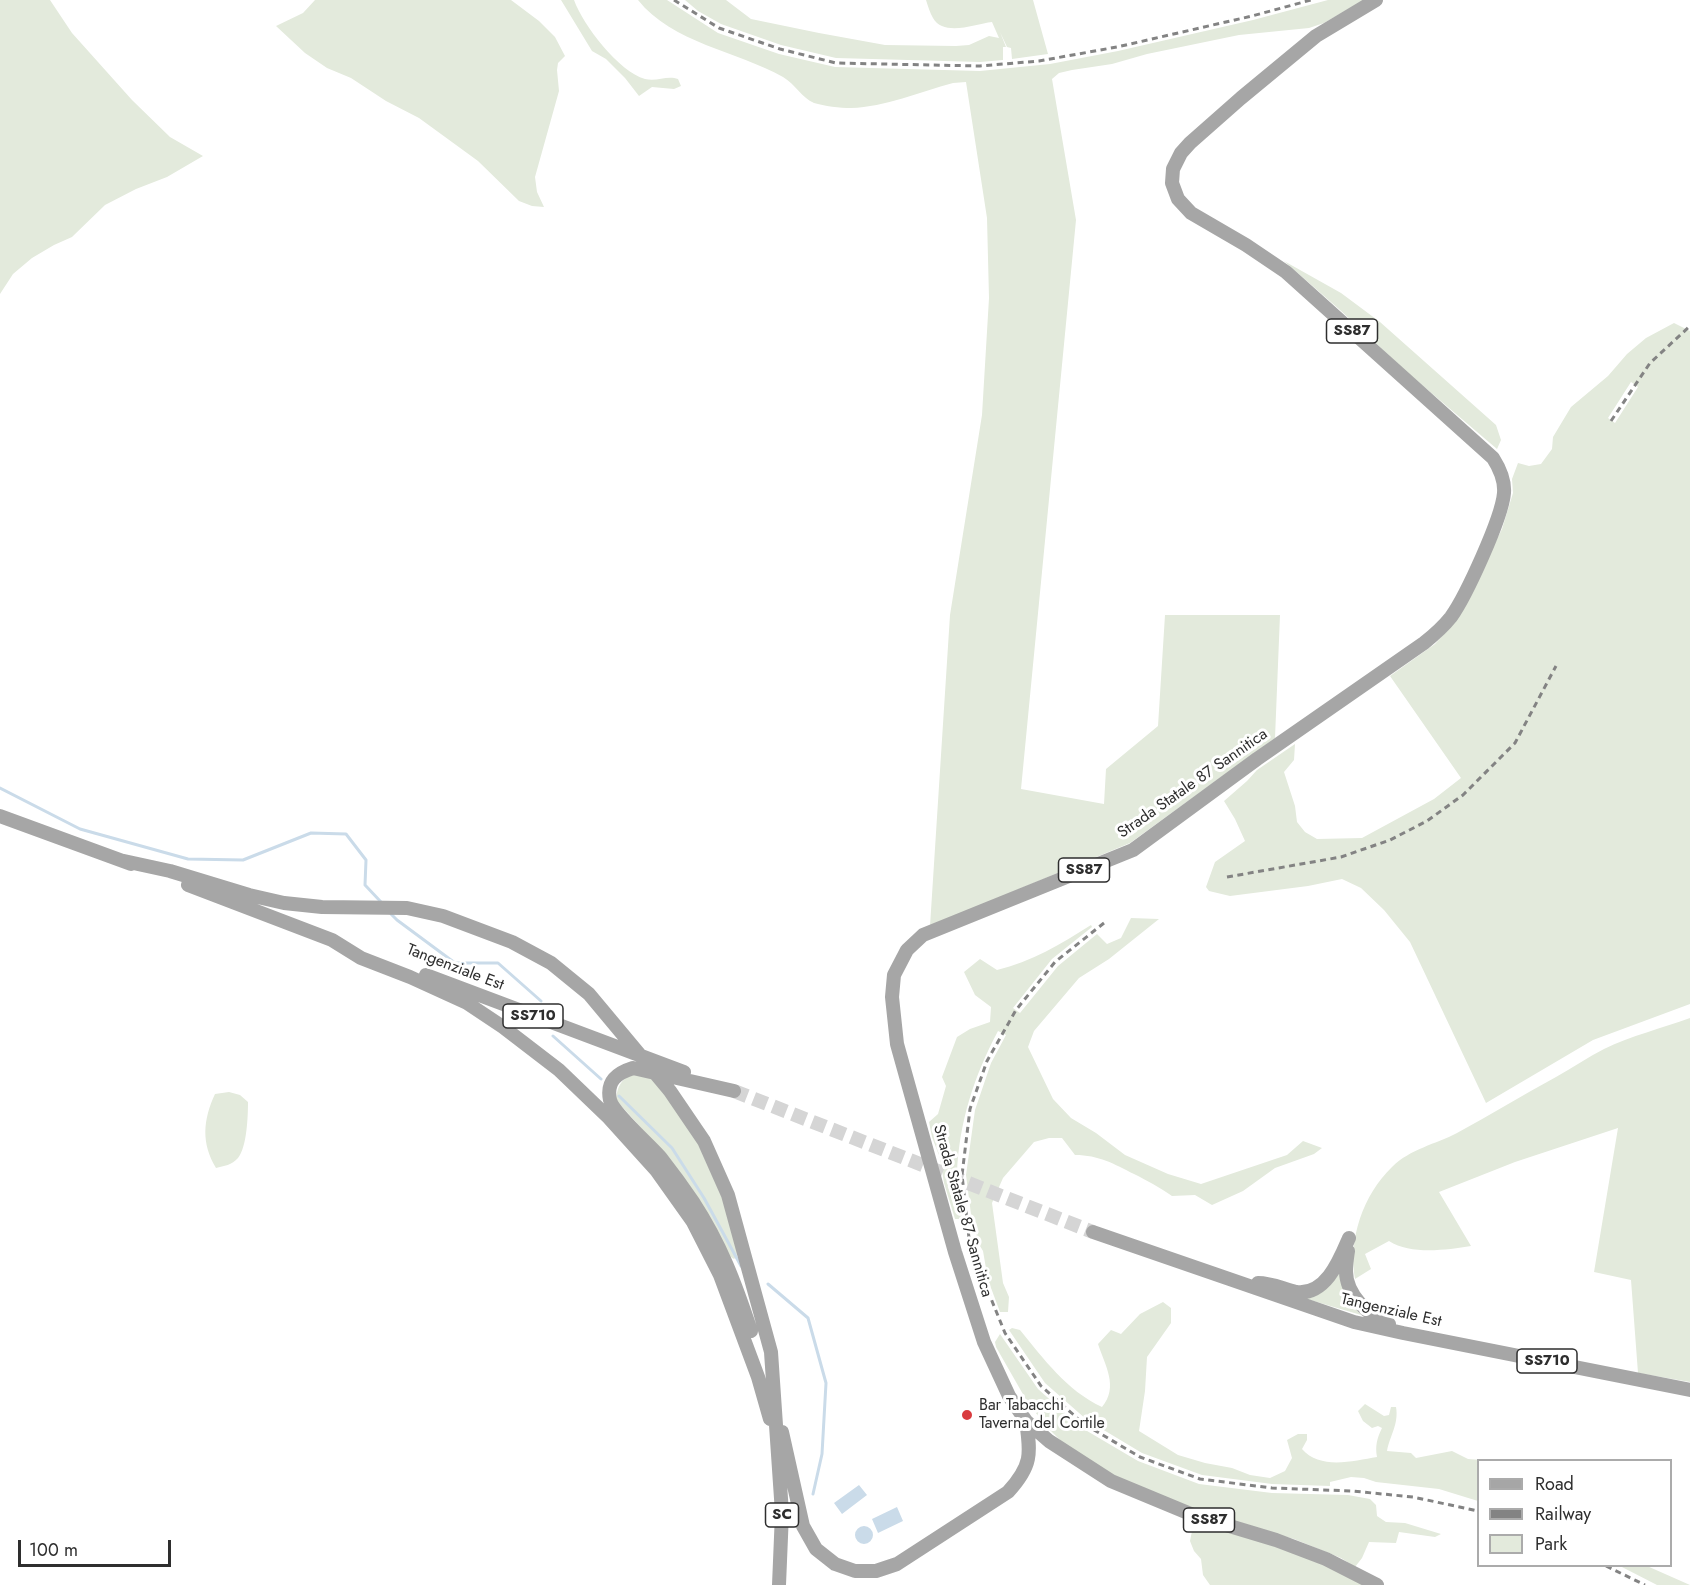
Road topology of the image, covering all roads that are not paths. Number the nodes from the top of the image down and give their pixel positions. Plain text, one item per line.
1 (1376, 0) edge
2 (0, 816) edge
3 (124, 861) junction
4 (332, 940) junction
5 (1093, 1232) tunnel mouth
6 (1240, 1282) junction
7 (1403, 1333) junction
8 (1690, 1390) edge
9 (776, 1407) junction
10 (1026, 1421) junction
11 (776, 1445) junction
12 (779, 1585) edge
13 (1377, 1585) edge

1 - 10 main road, Strada Statale 87 Sannitica / SS87
2 - 3 main road
3 - 4 main road
3 - 9 main road
4 - 9 main road, Tangenziale Est / SS710
4 - 11 main road
5 - 6 main road, Tangenziale Est / SS710
6 - 7 main road, Tangenziale Est / SS710
6 - 7 main road
7 - 8 main road, Tangenziale Est / SS710
9 - 10 main road
9 - 11 main road
10 - 13 main road, Strada Statale 87 Sannitica / SS87
11 - 12 main road, SC

